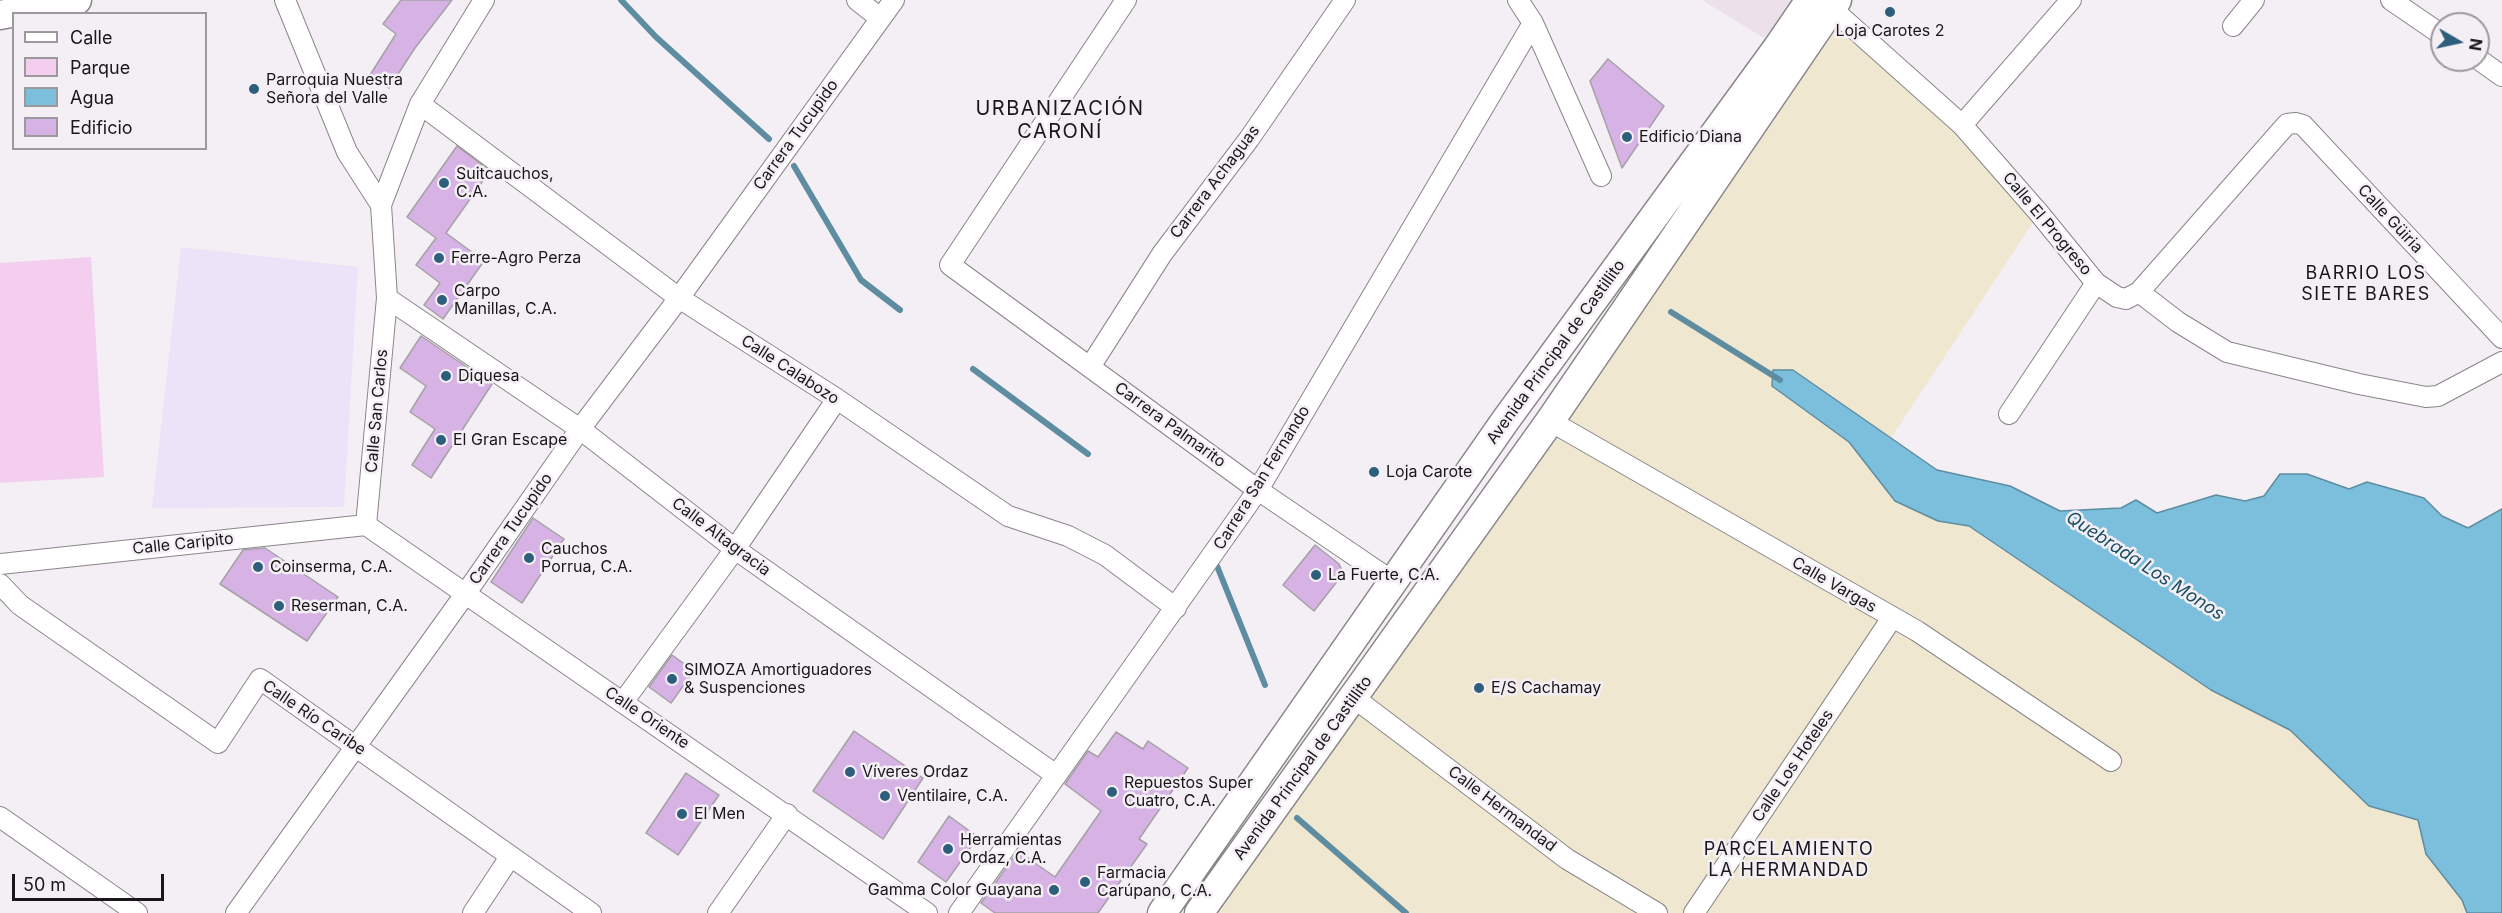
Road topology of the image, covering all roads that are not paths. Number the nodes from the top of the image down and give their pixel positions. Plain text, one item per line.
1 (77, 0) edge
2 (285, 0) edge
3 (484, 0) edge
4 (857, 0) edge
5 (894, 0) edge
6 (1126, 0) edge
7 (1345, 0) edge
8 (1518, 0) edge
9 (2071, 0) edge
10 (2254, 0) edge
11 (2391, 0) edge
12 (1826, 3) edge
13 (15, 12) edge
14 (880, 18) junction
15 (1533, 23) junction
16 (2233, 26) dead end
17 (2430, 27) edge
18 (420, 104) junction
19 (1962, 125) junction
20 (1601, 176) dead end
21 (381, 205) junction
22 (2096, 283) junction
23 (2139, 292) junction
24 (387, 298) junction
25 (679, 298) junction
26 (2502, 338) edge
27 (2502, 362) edge
28 (1089, 367) junction
29 (837, 399) junction
30 (2009, 414) dead end
31 (1550, 421) junction
32 (580, 429) junction
33 (1258, 490) junction
34 (366, 525) junction
35 (735, 549) junction
36 (0, 564) edge
37 (1392, 581) junction
38 (0, 584) edge
39 (466, 593) junction
40 (1176, 608) junction
41 (1892, 618) junction
42 (1353, 697) junction
43 (623, 702) junction
44 (357, 746) junction
45 (2111, 762) dead end
46 (1056, 775) junction
47 (787, 814) junction
48 (0, 817) edge
49 (510, 857) junction
50 (137, 913) edge
51 (236, 913) edge
52 (473, 913) edge
53 (591, 913) edge
54 (718, 913) edge
55 (927, 913) edge
56 (959, 913) edge
57 (1162, 913) edge
58 (1199, 913) edge
59 (1657, 913) edge
60 (1694, 913) edge

1 - 13 main road
2 - 21 street
3 - 18 street
4 - 14 street
5 - 14 street, Carrera Tucupido
6 - 28 street, Carrera Palmarito
7 - 28 street, Carrera Achaguas
8 - 15 street
9 - 19 street
10 - 16 street
11 - 17 street
12 - 19 street, Calle El Progreso
12 - 31 main road, Avenida Principal de Castillito
12 - 37 main road, Avenida Principal de Castillito
14 - 25 street, Carrera Tucupido
15 - 20 street
15 - 33 street, Carrera San Fernando
18 - 21 street
18 - 25 street, Calle Calabozo
19 - 22 street, Calle El Progreso
21 - 24 street, Calle San Carlos
22 - 23 street, Calle El Progreso
22 - 30 street
23 - 26 street, Calle Güiria
23 - 27 street
24 - 32 street, Calle Altagracia
24 - 34 street, Calle San Carlos
25 - 29 street, Calle Calabozo
25 - 32 street, Carrera Tucupido
28 - 33 street, Carrera Palmarito
29 - 35 street
29 - 40 street, Calle Calabozo
31 - 41 street, Calle Vargas
31 - 42 main road, Avenida Principal de Castillito
32 - 35 street, Calle Altagracia
32 - 39 street, Carrera Tucupido
33 - 37 street, Carrera Palmarito
33 - 40 street, Carrera San Fernando
34 - 36 street, Calle Caripito
34 - 39 street, Calle Oriente
35 - 43 street
35 - 46 street, Calle Altagracia
37 - 57 main road, Avenida Principal de Castillito
38 - 44 street, Calle Río Caribe
39 - 43 street, Calle Oriente
39 - 44 street, Carrera Tucupido
40 - 46 street, Carrera San Fernando
41 - 45 street, Calle Vargas
41 - 60 street, Calle Los Hoteles
42 - 58 main road, Avenida Principal de Castillito
42 - 59 street, Calle Hermandad
43 - 47 street, Calle Oriente
44 - 49 street, Calle Río Caribe
44 - 51 street, Carrera Tucupido
46 - 56 street, Carrera San Fernando
47 - 54 street
47 - 55 street, Calle Oriente
48 - 50 street
49 - 52 street
49 - 53 street, Calle Río Caribe

